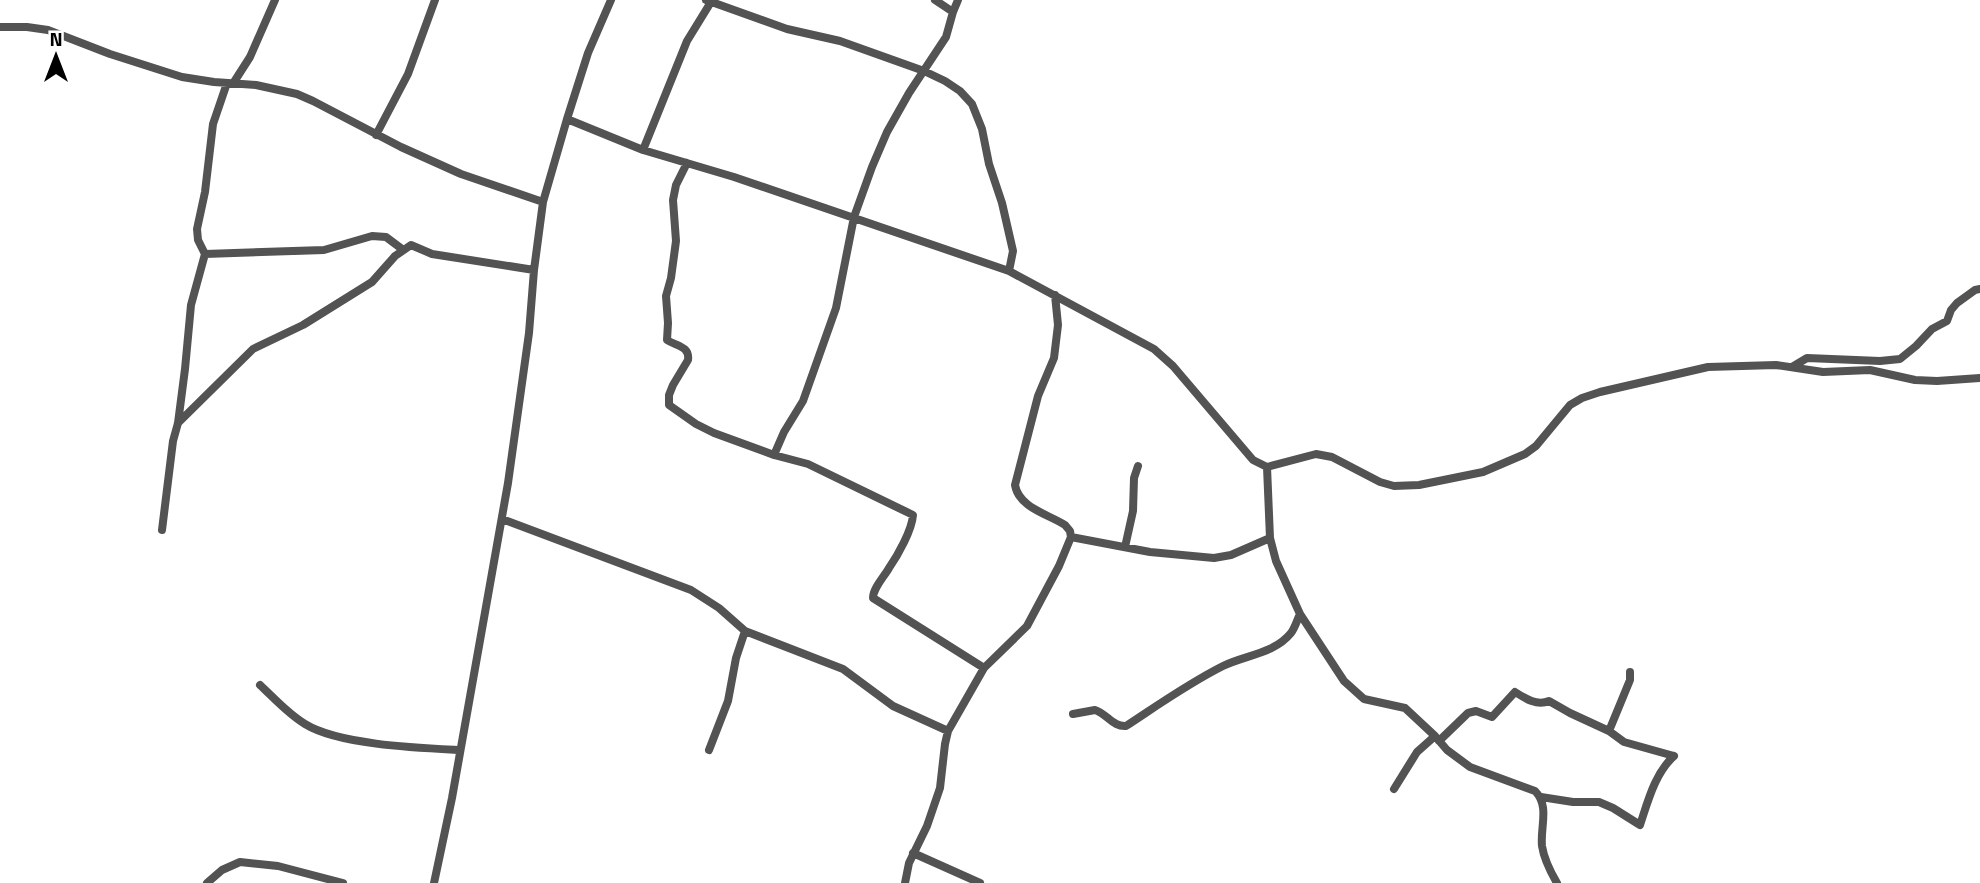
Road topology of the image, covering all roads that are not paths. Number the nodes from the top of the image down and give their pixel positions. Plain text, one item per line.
1 (275, 0) edge
2 (435, 0) edge
3 (611, 0) edge
4 (935, 0) edge
5 (958, 0) edge
6 (708, 1) edge
7 (953, 12) junction
8 (0, 27) edge
9 (924, 71) junction
10 (231, 83) junction
11 (567, 118) junction
12 (376, 135) junction
13 (643, 150) junction
14 (687, 163) junction
15 (543, 202) junction
16 (853, 217) junction
17 (402, 249) junction
18 (205, 254) junction
19 (534, 270) junction
20 (1009, 271) junction
21 (1980, 289) edge
22 (1055, 295) junction
23 (1792, 367) junction
24 (1980, 378) edge
25 (178, 423) junction
26 (774, 455) junction
27 (1138, 466) dead end
28 (1267, 467) junction
29 (502, 519) junction
30 (162, 530) dead end
31 (1071, 537) junction
32 (1270, 538) junction
33 (1125, 547) junction
34 (1300, 614) junction
35 (745, 631) junction
36 (984, 668) junction
37 (1630, 672) dead end
38 (260, 685) dead end
39 (1073, 714) dead end
40 (948, 731) junction
41 (1609, 731) junction
42 (1437, 739) junction
43 (460, 750) junction
44 (709, 750) dead end
45 (1394, 789) dead end
46 (1541, 797) junction
47 (913, 853) junction
48 (207, 883) edge
49 (343, 883) edge
50 (434, 883) edge
51 (905, 883) edge
52 (980, 883) edge
53 (1557, 883) edge

1 - 10 street
2 - 12 street
3 - 11 street
4 - 7 street
5 - 7 street
6 - 9 street
6 - 13 street
7 - 9 street
8 - 10 street
9 - 16 street
9 - 20 street
10 - 12 street
10 - 18 street
11 - 13 street
11 - 15 street
12 - 15 street
13 - 14 street
14 - 16 street
14 - 26 street
15 - 19 street
16 - 20 street
16 - 26 street
17 - 18 street
17 - 19 street
17 - 25 street
18 - 25 street
19 - 29 street
20 - 22 street
21 - 23 street
22 - 28 street
22 - 31 street
23 - 24 street
23 - 28 street
25 - 30 street
26 - 36 street
27 - 33 street
28 - 32 street
29 - 35 street
29 - 43 street
31 - 33 street
31 - 36 street
32 - 33 street
32 - 34 street
34 - 39 street
34 - 42 street
35 - 40 street
35 - 44 street
36 - 40 street
37 - 41 street
38 - 43 street
40 - 47 street
41 - 42 street
41 - 46 street
42 - 45 street
42 - 46 street
43 - 50 street
46 - 53 street
47 - 51 street
47 - 52 street
48 - 49 street

